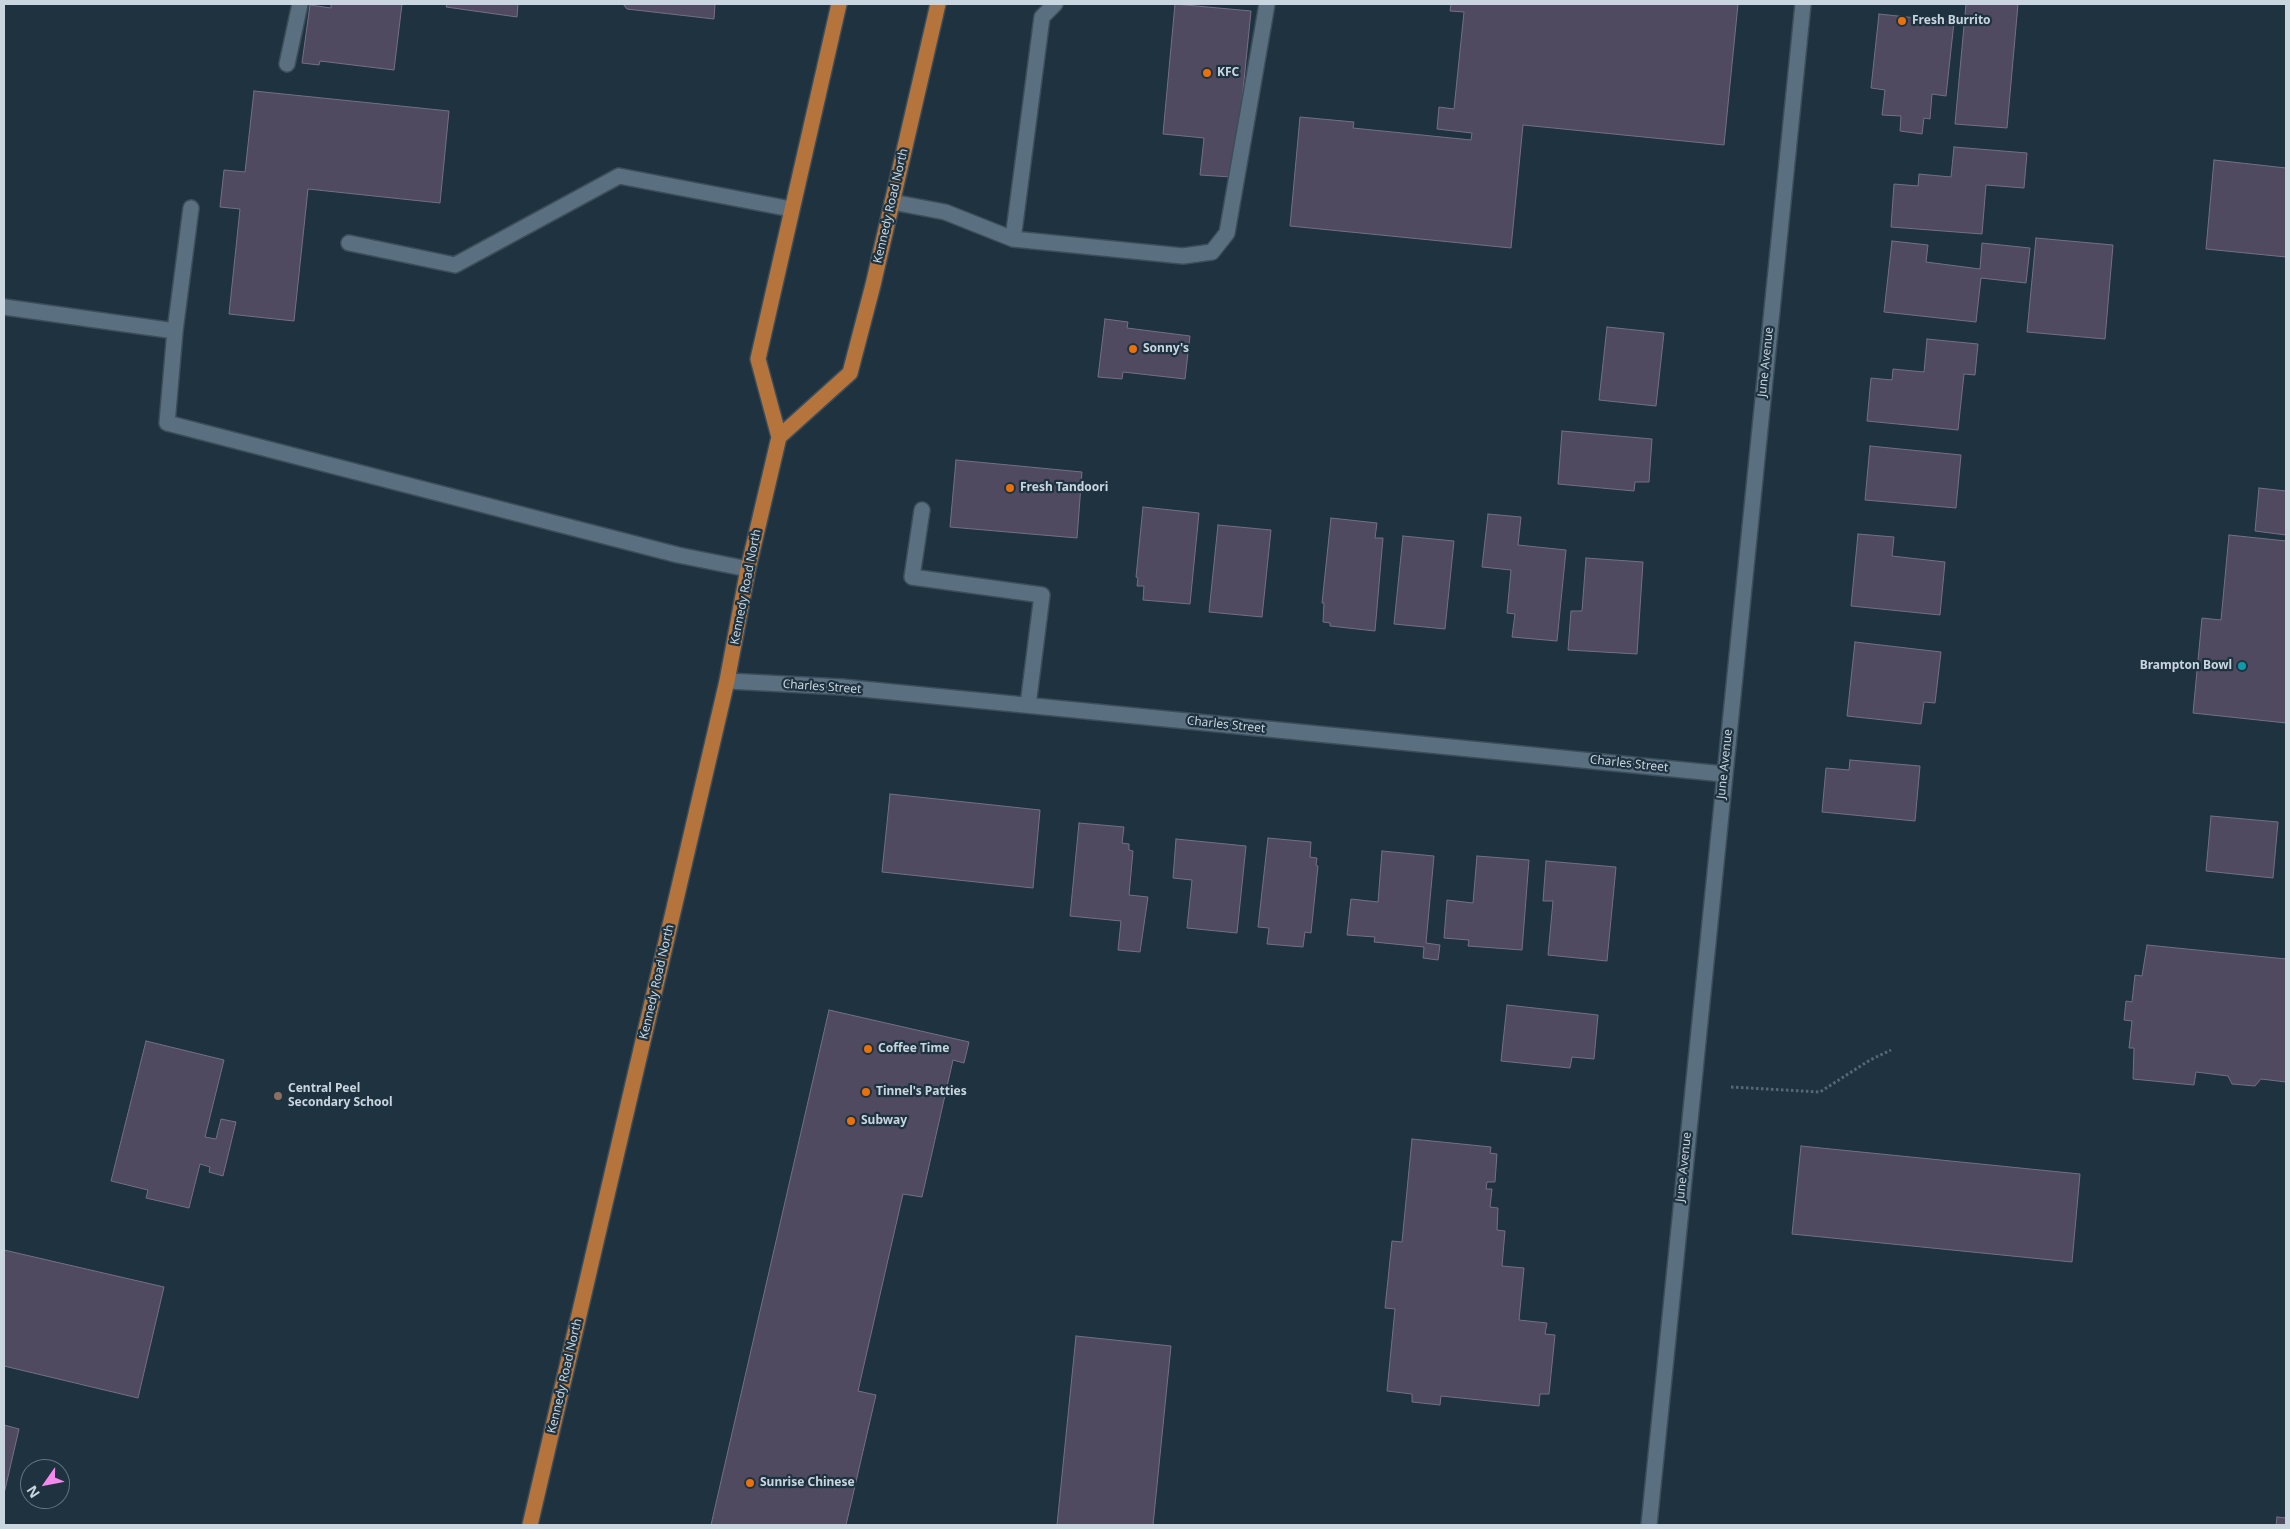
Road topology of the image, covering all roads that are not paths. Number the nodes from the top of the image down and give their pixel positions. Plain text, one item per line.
1 (300, 4) edge
2 (839, 4) edge
3 (938, 4) edge
4 (1055, 4) edge
5 (1267, 4) edge
6 (1803, 4) edge
7 (287, 64) dead end
8 (892, 202) junction
9 (191, 208) dead end
10 (791, 209) junction
11 (1013, 238) junction
12 (350, 243) dead end
13 (4, 307) edge
14 (175, 331) junction
15 (779, 438) junction
16 (922, 510) dead end
17 (748, 569) junction
18 (727, 681) junction
19 (1028, 705) junction
20 (1724, 774) junction
21 (530, 1525) edge
22 (1649, 1525) edge

1 - 7 street
2 - 10 main road, Kennedy Road North
3 - 8 main road, Kennedy Road North
4 - 11 street
5 - 11 street
6 - 20 street, June Avenue
8 - 11 street
8 - 15 main road, Kennedy Road North
9 - 14 street
10 - 12 street
10 - 15 main road, Kennedy Road North
13 - 14 street
14 - 17 street
15 - 17 main road, Kennedy Road North
16 - 19 street
17 - 18 main road, Kennedy Road North
18 - 19 street, Charles Street
18 - 21 main road, Kennedy Road North
19 - 20 street, Charles Street
20 - 22 street, June Avenue

